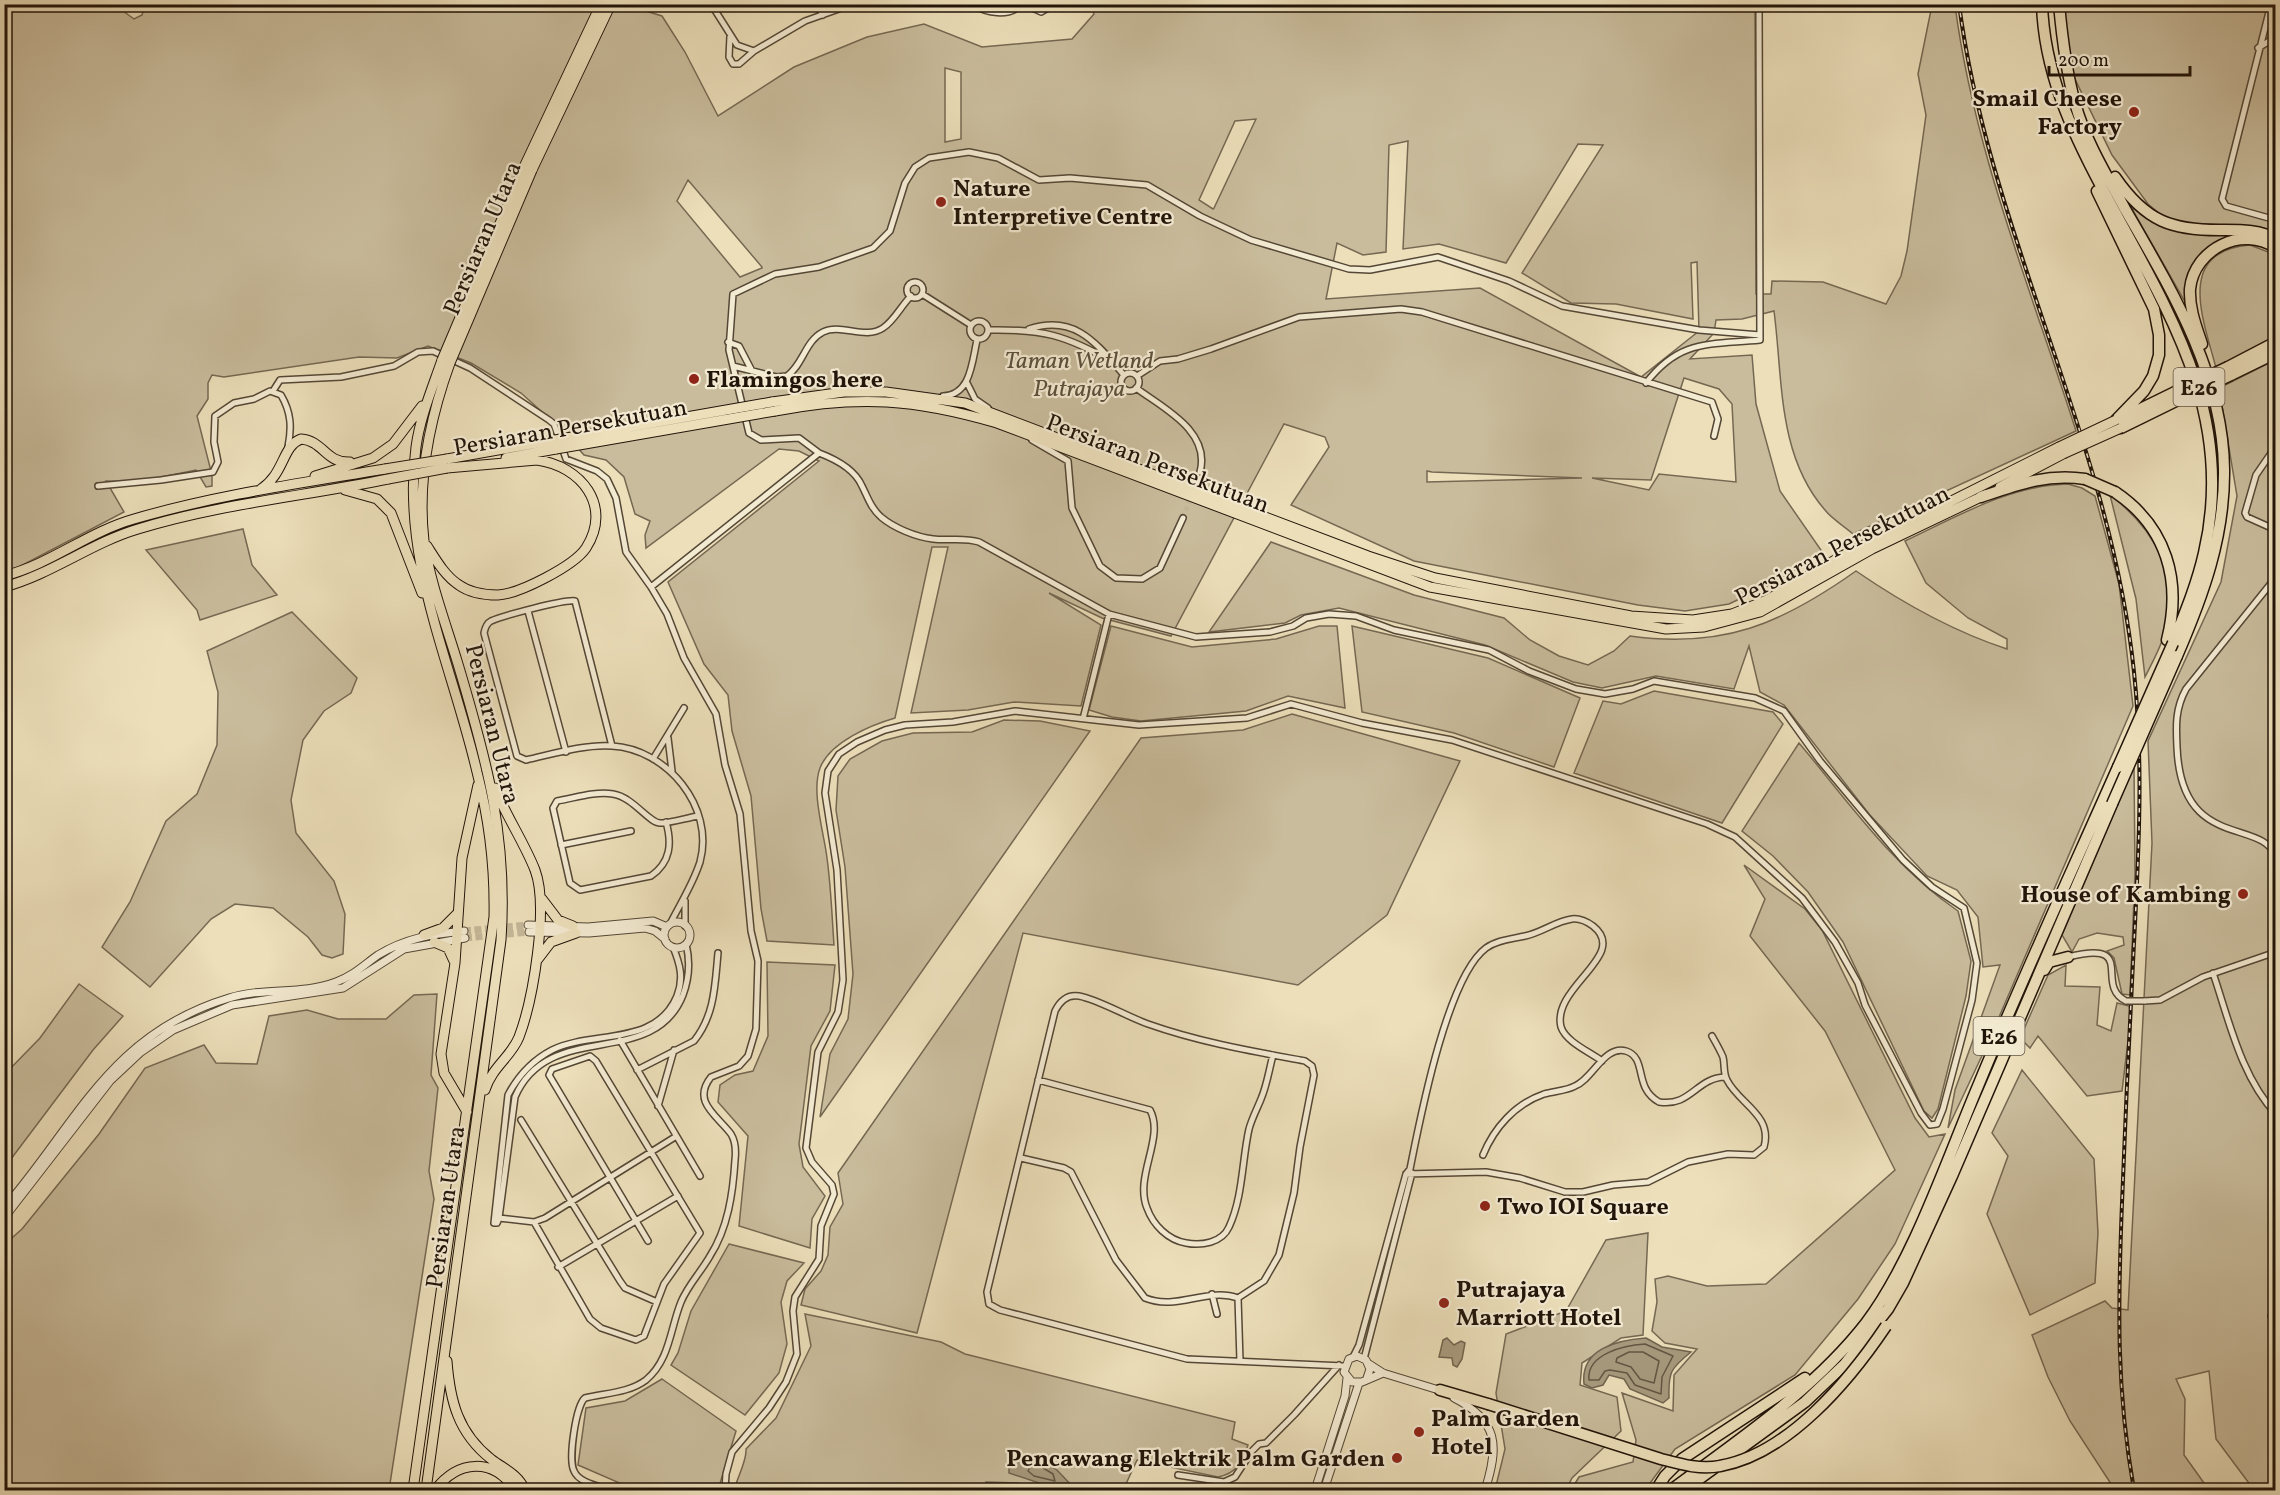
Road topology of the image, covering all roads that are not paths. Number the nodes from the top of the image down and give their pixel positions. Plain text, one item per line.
1 (600, 4) edge
2 (611, 4) edge
3 (711, 4) edge
4 (816, 4) edge
5 (853, 4) edge
6 (971, 4) edge
7 (1023, 4) edge
8 (1055, 4) edge
9 (1759, 4) edge
10 (2042, 4) edge
11 (2059, 4) edge
12 (2271, 4) edge
13 (823, 15) junction
14 (2264, 27) junction
15 (730, 36) junction
16 (2273, 40) edge
17 (2258, 48) junction
18 (754, 51) junction
19 (2089, 140) junction
20 (2083, 153) junction
21 (528, 169) junction
22 (2276, 220) edge
23 (2276, 239) edge
24 (2276, 248) edge
25 (922, 294) junction
26 (911, 296) junction
27 (971, 326) junction
28 (989, 330) junction
29 (1027, 330) junction
30 (1760, 335) junction
31 (977, 340) junction
32 (728, 342) junction
33 (2276, 342) edge
34 (2276, 353) edge
35 (446, 362) junction
36 (1113, 362) junction
37 (733, 366) junction
38 (752, 371) junction
39 (2230, 371) junction
40 (1124, 375) junction
41 (1137, 376) junction
42 (967, 383) junction
43 (1646, 383) junction
44 (1136, 388) junction
45 (2213, 390) junction
46 (273, 391) junction
47 (935, 397) junction
48 (427, 400) junction
49 (773, 406) junction
50 (995, 414) junction
51 (2118, 424) junction
52 (292, 428) junction
53 (1025, 434) junction
54 (1714, 436) dead end
55 (301, 439) junction
56 (2276, 446) edge
57 (288, 447) junction
58 (2061, 451) junction
59 (819, 453) junction
60 (373, 458) junction
61 (447, 463) junction
62 (1200, 472) tunnel mouth
63 (387, 474) junction
64 (98, 486) dead end
65 (279, 487) junction
66 (339, 489) junction
67 (258, 491) junction
68 (1981, 497) junction
69 (1184, 518) tunnel mouth
70 (2276, 530) edge
71 (424, 542) junction
72 (1870, 545) junction
73 (1817, 575) junction
74 (4, 576) edge
75 (2276, 577) edge
76 (4, 587) edge
77 (651, 587) junction
78 (528, 611) junction
79 (1109, 614) junction
80 (433, 624) junction
81 (2170, 641) junction
82 (684, 708) dead end
83 (1083, 719) junction
84 (668, 738) junction
85 (482, 742) junction
86 (612, 746) junction
87 (566, 752) junction
88 (653, 759) junction
89 (672, 771) junction
90 (478, 773) junction
91 (2108, 801) junction
92 (698, 816) junction
93 (666, 822) junction
94 (631, 831) dead end
95 (561, 845) junction
96 (2276, 857) edge
97 (685, 896) junction
98 (540, 897) junction
99 (4, 903) edge
100 (458, 914) junction
101 (2060, 925) junction
102 (669, 926) junction
103 (685, 926) junction
104 (541, 928) junction
105 (4, 929) edge
106 (528, 929) tunnel mouth
107 (574, 930) junction
108 (424, 935) junction
109 (461, 935) junction
110 (665, 939) junction
111 (434, 942) junction
112 (686, 944) junction
113 (673, 947) junction
114 (718, 952) dead end
115 (2276, 952) edge
116 (2068, 957) junction
117 (536, 962) junction
118 (455, 963) junction
119 (2213, 973) junction
120 (2036, 980) junction
121 (1712, 1036) dead end
122 (619, 1038) junction
123 (674, 1050) junction
124 (1273, 1055) junction
125 (1602, 1060) junction
126 (637, 1070) junction
127 (1725, 1077) junction
128 (1038, 1080) junction
129 (658, 1106) junction
130 (478, 1109) junction
131 (467, 1112) junction
132 (2276, 1114) edge
133 (521, 1120) dead end
134 (675, 1137) junction
135 (651, 1152) junction
136 (1483, 1155) dead end
137 (1021, 1158) junction
138 (1409, 1173) junction
139 (700, 1176) dead end
140 (1952, 1176) junction
141 (610, 1179) junction
142 (678, 1196) junction
143 (572, 1200) junction
144 (4, 1208) edge
145 (4, 1218) edge
146 (534, 1222) junction
147 (636, 1222) junction
148 (648, 1241) dead end
149 (597, 1244) junction
150 (558, 1268) junction
151 (1212, 1294) junction
152 (1238, 1298) junction
153 (657, 1302) junction
154 (2276, 1306) edge
155 (1217, 1314) dead end
156 (2276, 1323) edge
157 (445, 1344) junction
158 (1353, 1357) junction
159 (1240, 1361) junction
160 (1367, 1361) junction
161 (1829, 1363) junction
162 (1341, 1366) junction
163 (1383, 1373) junction
164 (1347, 1378) junction
165 (1367, 1378) junction
166 (1359, 1383) junction
167 (1440, 1390) junction
168 (1343, 1419) junction
169 (1712, 1471) junction
170 (1178, 1475) dead end
171 (411, 1491) edge
172 (426, 1491) edge
173 (435, 1491) edge
174 (515, 1491) edge
175 (525, 1491) edge
176 (610, 1491) edge
177 (725, 1491) edge
178 (1315, 1491) edge
179 (1324, 1491) edge
180 (1485, 1491) edge
181 (1656, 1491) edge
182 (1671, 1491) edge
183 (1684, 1491) edge
184 (1695, 1491) edge

1 - 21 main road, Persiaran Utara
2 - 21 main road, Persiaran Utara
3 - 15 street
4 - 13 street
5 - 13 street
6 - 7 street
7 - 8 street
9 - 30 street
10 - 20 highway, E26
11 - 19 highway, E26
12 - 14 street
13 - 18 street
14 - 16 street
14 - 17 street
15 - 18 street
15 - 18 street
16 - 17 street
17 - 22 street
19 - 23 highway
19 - 45 highway, E26
20 - 51 highway
20 - 81 highway, E26
21 - 35 main road, Persiaran Utara, bridge
24 - 45 highway
25 - 26 street
25 - 26 street
25 - 27 street
26 - 38 street
27 - 28 street
27 - 31 street
28 - 29 street
28 - 31 street
29 - 36 street
29 - 36 street
30 - 32 street
30 - 43 street
31 - 42 street
32 - 37 street
32 - 38 street
33 - 39 highway
34 - 39 highway
35 - 48 main road, Persiaran Utara
35 - 71 main road, Persiaran Utara
36 - 40 street
37 - 38 street
37 - 59 street
39 - 51 highway, bridge
40 - 41 street
40 - 44 street
41 - 43 street
41 - 44 street
42 - 47 street
42 - 50 street
43 - 54 street
44 - 62 street
45 - 91 highway, E26, bridge
46 - 52 street
46 - 64 street
46 - 77 street
47 - 49 main road, Persiaran Persekutuan
47 - 50 main road, Persiaran Persekutuan
48 - 60 main road
48 - 80 main road, Persiaran Utara
49 - 53 main road, Persiaran Persekutuan
49 - 61 main road, Persiaran Persekutuan, bridge
50 - 73 main road, Persiaran Persekutuan
51 - 58 main road, Persiaran Persekutuan, bridge
52 - 55 street
52 - 57 street
53 - 69 street
53 - 73 main road, Persiaran Persekutuan
55 - 57 main road
55 - 60 main road
56 - 70 street
57 - 67 main road
58 - 68 main road, Persiaran Persekutuan
58 - 72 main road, Persiaran Persekutuan
59 - 77 street
59 - 79 street
60 - 65 main road
61 - 63 main road, Persiaran Persekutuan, bridge
61 - 71 main road
63 - 65 main road, Persiaran Persekutuan
63 - 66 main road, Persiaran Persekutuan
65 - 67 main road, Persiaran Persekutuan
66 - 76 main road, Persiaran Persekutuan
66 - 80 main road
67 - 74 main road, Persiaran Persekutuan
68 - 72 main road, Persiaran Persekutuan
68 - 81 highway, bridge
71 - 85 main road, Persiaran Utara
72 - 73 main road, Persiaran Persekutuan
75 - 96 street
77 - 176 street
78 - 86 street
78 - 87 street
78 - 87 street
79 - 83 street
79 - 83 street
80 - 90 main road, Persiaran Utara
81 - 91 highway, E26, bridge
82 - 84 street
83 - 177 street
84 - 88 street
84 - 89 street
85 - 98 main road
85 - 130 main road, Persiaran Utara
86 - 87 street
86 - 88 street
88 - 89 street
89 - 92 street
90 - 100 main road
90 - 131 main road, Persiaran Utara
91 - 101 highway, E26
91 - 161 highway, E26
92 - 93 street
92 - 97 street
93 - 95 street
93 - 95 street
94 - 95 street
97 - 102 street
97 - 103 street
98 - 104 main road
98 - 107 main road
99 - 105 street
100 - 108 main road
100 - 109 main road
101 - 116 highway
101 - 120 highway, E26
102 - 103 street
102 - 107 street
102 - 110 street
103 - 112 street
104 - 106 street
104 - 107 street
104 - 117 main road
107 - 110 street
107 - 117 main road
108 - 109 street
108 - 144 street
109 - 111 street
109 - 118 main road
110 - 113 street
111 - 118 main road
111 - 145 street
112 - 113 street
112 - 122 street
113 - 122 street
114 - 123 street
115 - 119 street
116 - 119 street, bridge
116 - 120 highway
117 - 130 main road
118 - 131 main road
119 - 132 street
120 - 140 highway, E26
121 - 127 street
122 - 126 street
122 - 146 street
123 - 126 street
123 - 129 street
124 - 128 street
124 - 128 street
124 - 152 street
125 - 127 street
125 - 136 street
125 - 138 street
126 - 129 street
127 - 138 street
128 - 137 street
129 - 134 street
130 - 157 main road, Persiaran Utara
131 - 171 main road, Persiaran Utara
133 - 143 street
134 - 135 street
134 - 139 street
135 - 141 street
135 - 141 street
135 - 142 street
137 - 151 street
137 - 159 street
138 - 158 street
138 - 160 street
140 - 167 highway, bridge
140 - 169 highway, E26
141 - 143 street
141 - 147 street
142 - 147 street
142 - 153 street
143 - 146 street
143 - 149 street
146 - 150 street
147 - 148 street
147 - 149 street
149 - 150 street
149 - 153 street
150 - 153 street
151 - 152 street
151 - 155 street
152 - 159 street
154 - 156 street
157 - 172 main road, Persiaran Utara
157 - 175 main road
158 - 160 street
158 - 162 street
159 - 162 street
160 - 163 street
160 - 165 street
161 - 181 highway
161 - 182 highway, E26
162 - 164 street
162 - 170 street
163 - 165 street
163 - 167 street
164 - 166 street
164 - 168 street
165 - 166 street
166 - 168 street
167 - 180 street
168 - 178 street
168 - 179 street
169 - 183 highway, E26
169 - 184 highway
173 - 174 main road

